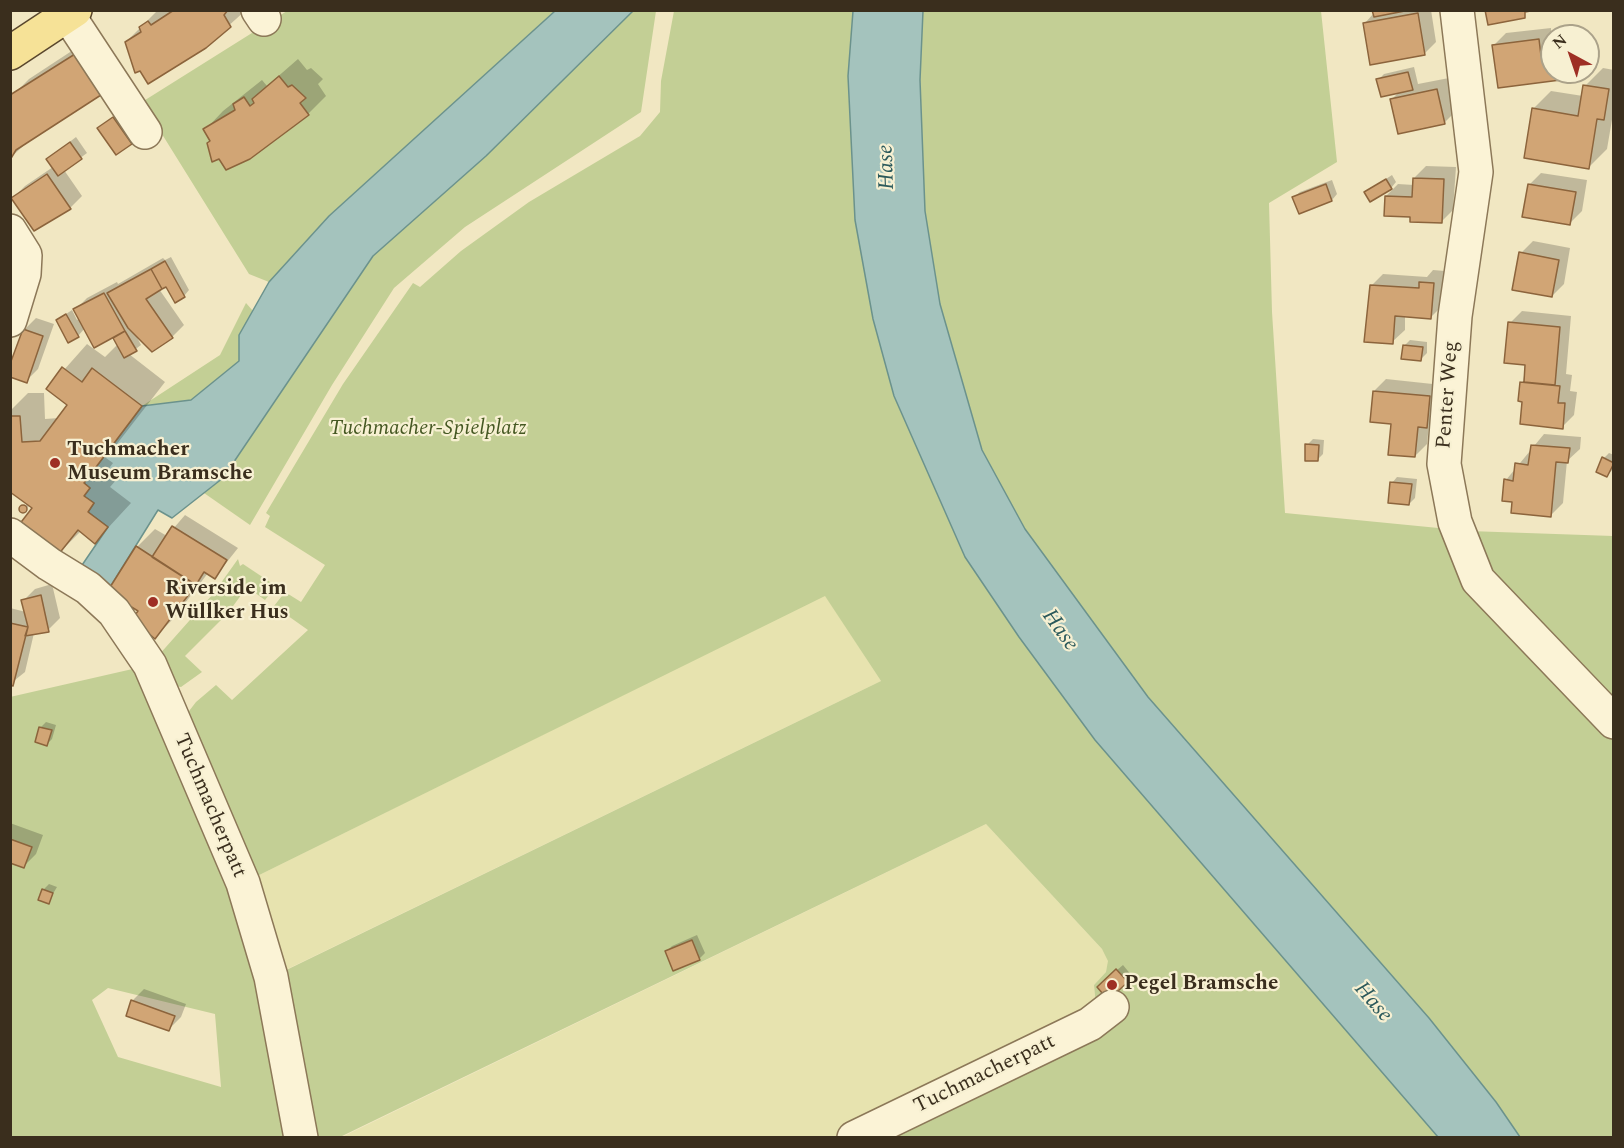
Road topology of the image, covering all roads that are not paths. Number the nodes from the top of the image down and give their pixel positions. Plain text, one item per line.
1 (1457, 10) edge
2 (71, 13) edge
3 (10, 53) edge
4 (145, 132) dead end
5 (10, 231) edge
6 (10, 320) edge
7 (10, 535) edge
8 (1614, 722) edge
9 (1112, 1007) dead end
10 (301, 1137) edge
11 (854, 1137) edge

1 - 8 street, Penter Weg
2 - 3 main road
2 - 4 street
5 - 6 street
7 - 10 street, Tuchmacherpatt
9 - 11 street, Tuchmacherpatt

